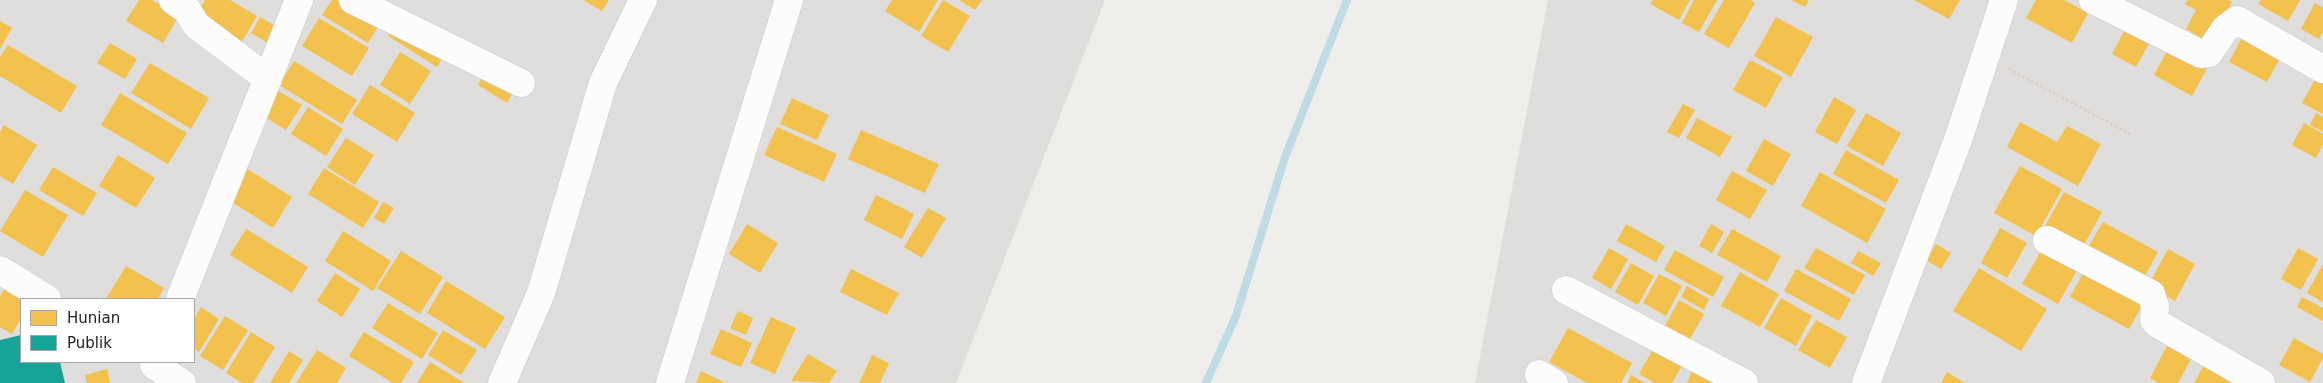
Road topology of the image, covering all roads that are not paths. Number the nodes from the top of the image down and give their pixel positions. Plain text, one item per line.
1 (173, 0) edge
2 (298, 0) edge
3 (353, 0) edge
4 (643, 0) edge
5 (789, 0) edge
6 (2004, 0) edge
7 (2093, 0) edge
8 (2323, 69) edge
9 (268, 79) junction
10 (521, 83) dead end
11 (2047, 240) dead end
12 (0, 270) edge
13 (1566, 290) dead end
14 (45, 298) edge
15 (180, 298) edge
16 (151, 368) edge
17 (182, 383) edge
18 (502, 383) edge
19 (670, 383) edge
20 (1744, 383) edge
21 (1866, 383) edge
22 (2261, 383) edge

1 - 9 street
2 - 9 street
3 - 10 street
4 - 18 street
5 - 19 street
6 - 21 street
7 - 8 street
9 - 15 street
11 - 22 street
12 - 14 street
13 - 20 street
16 - 17 street

